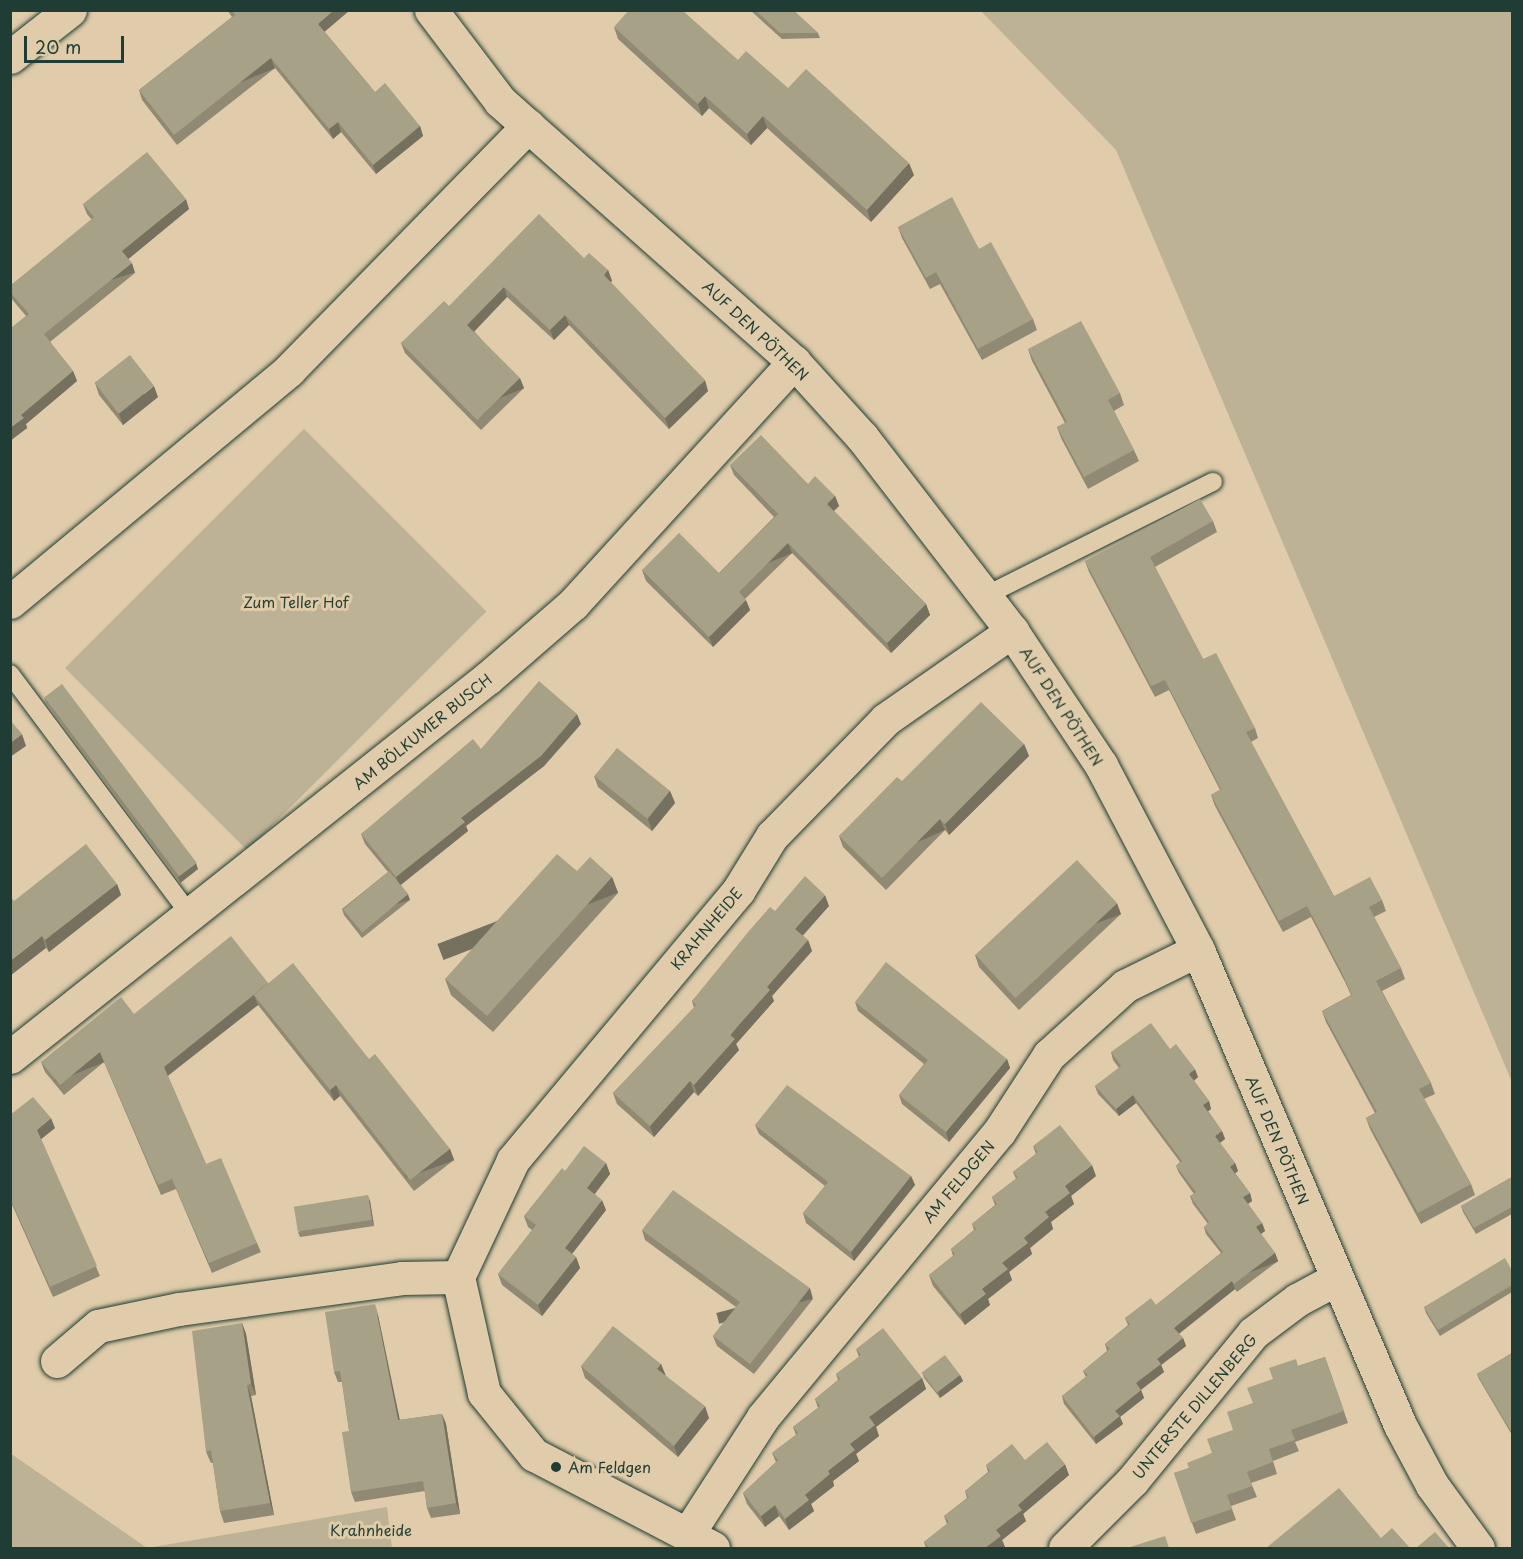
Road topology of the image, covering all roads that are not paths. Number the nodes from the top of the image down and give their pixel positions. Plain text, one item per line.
1 (70, 10) edge
2 (431, 10) edge
3 (10, 57) edge
4 (528, 126) junction
5 (794, 362) junction
6 (1213, 482) dead end
7 (985, 596) junction
8 (10, 602) edge
9 (1012, 631) junction
10 (10, 674) edge
11 (190, 915) junction
12 (1198, 950) junction
13 (10, 1057) edge
14 (458, 1277) junction
15 (1336, 1279) junction
16 (57, 1362) dead end
17 (700, 1542) edge
18 (1065, 1548) edge
19 (1478, 1548) edge

1 - 3 street
2 - 4 street, AUF DEN PÖTHEN
4 - 5 street, AUF DEN PÖTHEN
4 - 8 street
5 - 7 street, AUF DEN PÖTHEN
5 - 11 street, AM BÖLKUMER BUSCH
6 - 7 lane
7 - 9 street, AUF DEN PÖTHEN
9 - 12 street, AUF DEN PÖTHEN
9 - 14 street, KRAHNHEIDE
10 - 11 lane
11 - 13 street, AM BÖLKUMER BUSCH
12 - 15 street, AUF DEN PÖTHEN
12 - 17 street, AM FELDGEN
14 - 16 street
14 - 17 street
15 - 18 street, UNTERSTE DILLENBERG
15 - 19 street, AUF DEN PÖTHEN

